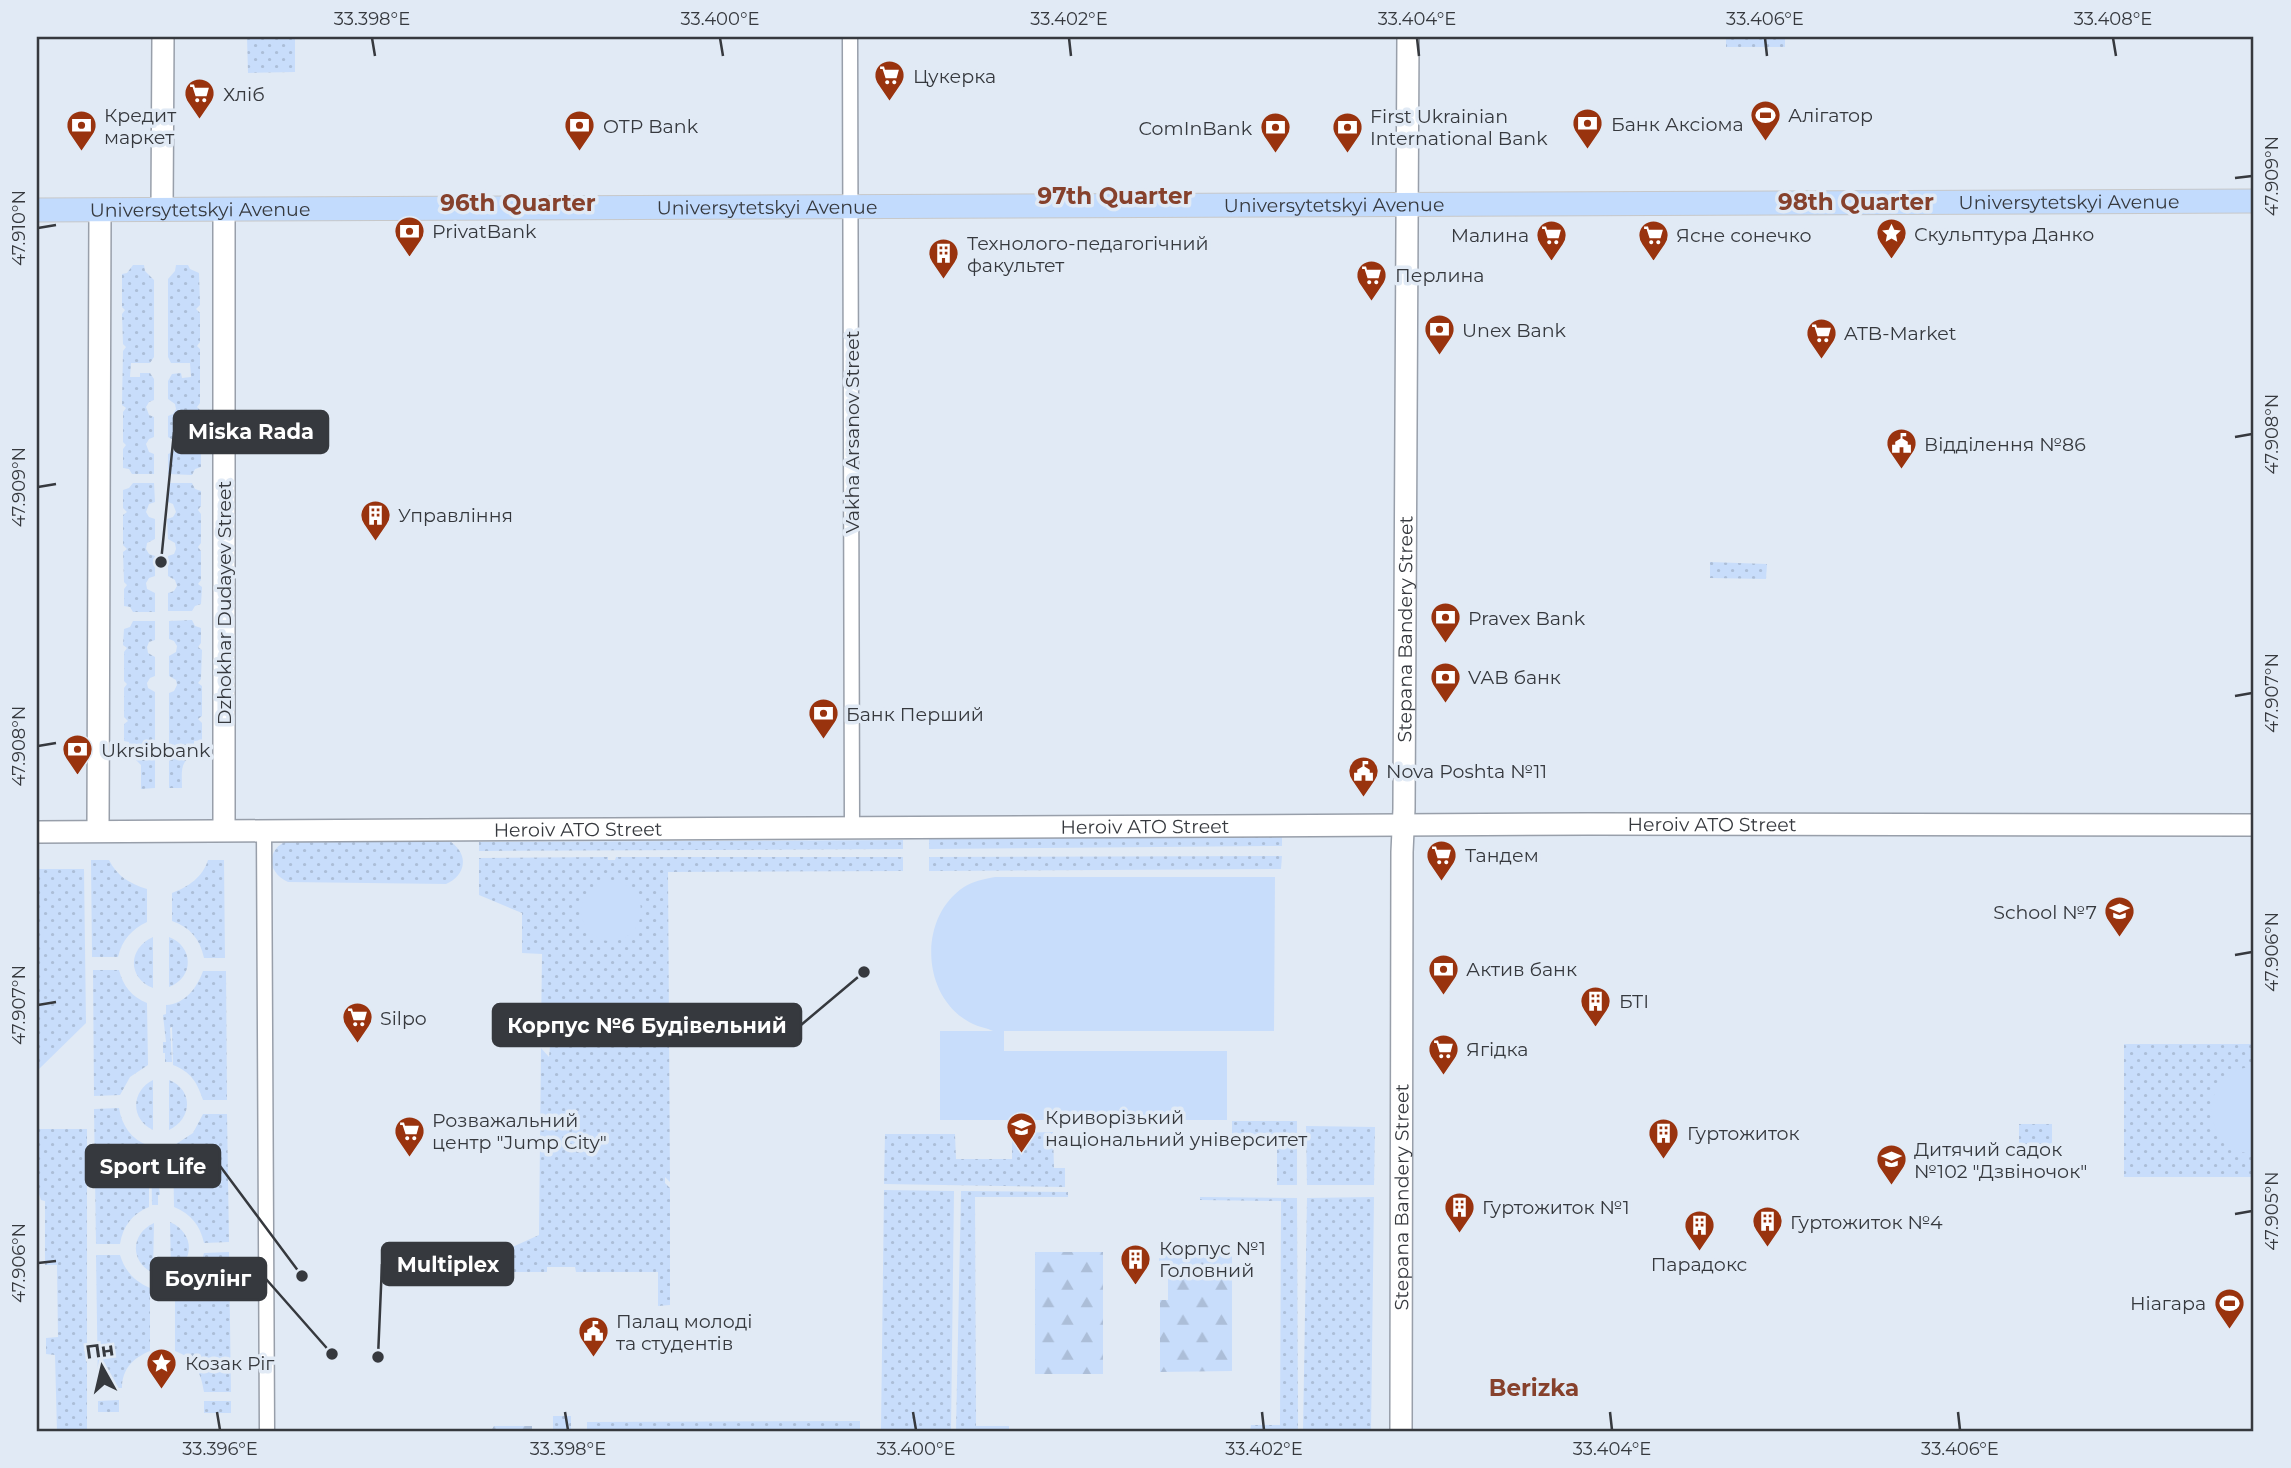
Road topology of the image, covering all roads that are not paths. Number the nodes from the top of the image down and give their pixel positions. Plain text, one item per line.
1 (163, 37) edge
2 (850, 37) edge
3 (1408, 37) edge
4 (2254, 201) edge
5 (1408, 204) junction
6 (851, 207) junction
7 (224, 209) junction
8 (37, 210) edge
9 (100, 210) junction
10 (162, 210) junction
11 (2254, 824) edge
12 (1404, 826) junction
13 (852, 827) junction
14 (98, 830) junction
15 (224, 830) junction
16 (264, 830) junction
17 (37, 832) edge
18 (267, 1431) edge
19 (1401, 1431) edge

1 - 10 street
2 - 6 street, Vakha Arsanov Street
3 - 5 street, Stepana Bandery Street
4 - 5 main road, Universytetskyi Avenue
5 - 6 main road, Universytetskyi Avenue
5 - 12 street, Stepana Bandery Street
6 - 7 main road, Universytetskyi Avenue
6 - 13 street, Vakha Arsanov Street
7 - 10 main road, Universytetskyi Avenue
7 - 15 street, Dzhokhar Dudayev Street
8 - 9 main road, Universytetskyi Avenue
9 - 10 main road, Universytetskyi Avenue
9 - 14 street
11 - 12 street, Heroiv ATO Street
12 - 13 street, Heroiv ATO Street
12 - 19 street, Stepana Bandery Street
13 - 16 street, Heroiv ATO Street
14 - 15 street, Heroiv ATO Street
14 - 17 street, Heroiv ATO Street
15 - 16 street, Heroiv ATO Street
16 - 18 street

